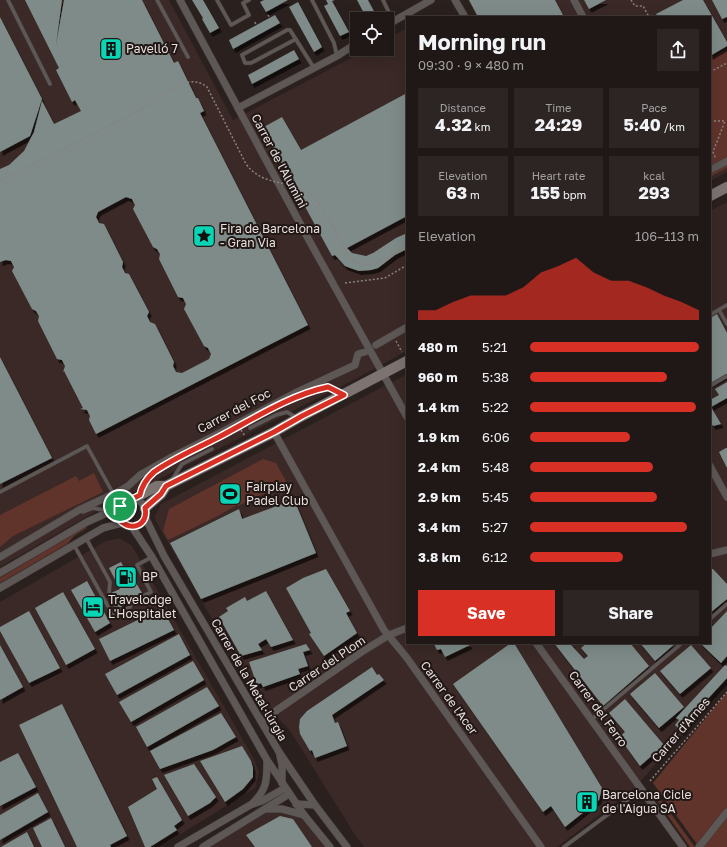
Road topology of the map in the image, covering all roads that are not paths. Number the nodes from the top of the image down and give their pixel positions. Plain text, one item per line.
1 (8, 0) edge
2 (157, 0) edge
3 (180, 0) edge
4 (217, 0) edge
5 (248, 0) edge
6 (312, 0) edge
7 (383, 0) edge
8 (431, 0) edge
9 (455, 0) edge
10 (574, 0) edge
11 (387, 12) edge
12 (464, 16) edge
13 (582, 16) edge
14 (394, 21) edge
15 (296, 39) junction
16 (350, 48) edge
17 (337, 56) junction
18 (188, 57) dead end
19 (314, 68) junction
20 (50, 84) dead end
21 (238, 108) junction
22 (727, 161) edge
23 (711, 169) edge
24 (727, 187) edge
25 (711, 195) edge
26 (727, 305) edge
27 (719, 310) junction
28 (711, 314) edge
29 (727, 324) edge
30 (406, 328) edge
31 (377, 345) dead end
32 (361, 353) dead end
33 (406, 362) edge
34 (383, 374) junction
35 (727, 376) edge
36 (711, 385) edge
37 (344, 395) junction
38 (406, 415) edge
39 (298, 418) junction
40 (250, 428) dead end
41 (274, 432) junction
42 (212, 449) dead end
43 (711, 468) edge
44 (167, 485) junction
45 (0, 492) edge
46 (116, 493) junction
47 (138, 496) junction
48 (727, 497) edge
49 (120, 506) junction
50 (109, 512) junction
51 (145, 512) junction
52 (122, 522) junction
53 (132, 527) junction
54 (86, 538) junction
55 (74, 545) junction
56 (727, 550) edge
57 (711, 554) edge
58 (152, 557) junction
59 (0, 559) edge
60 (0, 573) edge
61 (0, 588) edge
62 (727, 604) edge
63 (114, 616) dead end
64 (711, 618) edge
65 (406, 628) edge
66 (389, 635) junction
67 (537, 644) edge
68 (681, 644) edge
69 (591, 720) junction
70 (261, 721) junction
71 (279, 752) junction
72 (267, 760) junction
73 (642, 789) junction
74 (285, 791) junction
75 (252, 804) junction
76 (296, 804) junction
77 (315, 805) junction
78 (266, 809) junction
79 (727, 812) edge
80 (304, 815) junction
81 (178, 847) edge
82 (203, 847) edge
83 (330, 847) edge
84 (347, 847) edge
85 (541, 847) edge
86 (564, 847) edge
87 (683, 847) edge
88 (699, 847) edge

1 - 20 lane
2 - 18 lane
3 - 21 street, Carrer de l'Alumini
4 - 5 lane
6 - 17 lane
7 - 11 lane
8 - 14 street
9 - 12 street
10 - 13 street
15 - 15 lane
15 - 19 lane
16 - 17 street
17 - 19 street
19 - 21 street
21 - 34 street, Carrer de l'Alumini
22 - 23 street
24 - 25 street
26 - 27 lane
27 - 28 lane
27 - 29 lane
30 - 31 street
32 - 46 street, Carrer del Foc
33 - 34 street
34 - 37 street
34 - 38 street
35 - 36 lane
37 - 39 street
37 - 47 lane
39 - 40 lane
39 - 41 street
41 - 44 street
41 - 66 street, Carrer de l'Acer
42 - 44 lane
43 - 48 street
44 - 47 street
44 - 51 street
45 - 46 lane
46 - 49 lane
46 - 59 street, Carrer del Foc
47 - 49 street
47 - 51 street
49 - 50 street
49 - 52 street
50 - 59 lane
50 - 60 street
51 - 53 street
51 - 70 street, Carrer de la Metal·lúrgia
52 - 53 street
52 - 54 street
53 - 58 street, Carrer de la Metal·lúrgia
54 - 55 street
54 - 58 lane
55 - 61 street
55 - 63 lane
56 - 57 street
58 - 72 street, Carrer de la Metal·lúrgia
62 - 64 lane
65 - 66 street, Carrer del Plom
66 - 70 street, Carrer del Plom
66 - 85 street, Carrer de l'Acer
67 - 69 street, Carrer del Ferro
68 - 69 lane
69 - 73 street, Carrer del Ferro
70 - 71 street, Carrer de la Metal·lúrgia
71 - 74 street
71 - 77 street, Carrer de la Metal·lúrgia
72 - 74 street, Carrer de la Metal·lúrgia
72 - 75 street
73 - 86 lane
73 - 87 street, Carrer del Ferro
74 - 75 street
74 - 76 street, Carrer de la Metal·lúrgia
74 - 78 street
75 - 81 street
76 - 77 street
76 - 80 street, Carrer de la Metal·lúrgia
77 - 84 street, Carrer de la Metal·lúrgia
78 - 80 street
78 - 82 street
79 - 88 street
80 - 83 street, Carrer de la Metal·lúrgia

